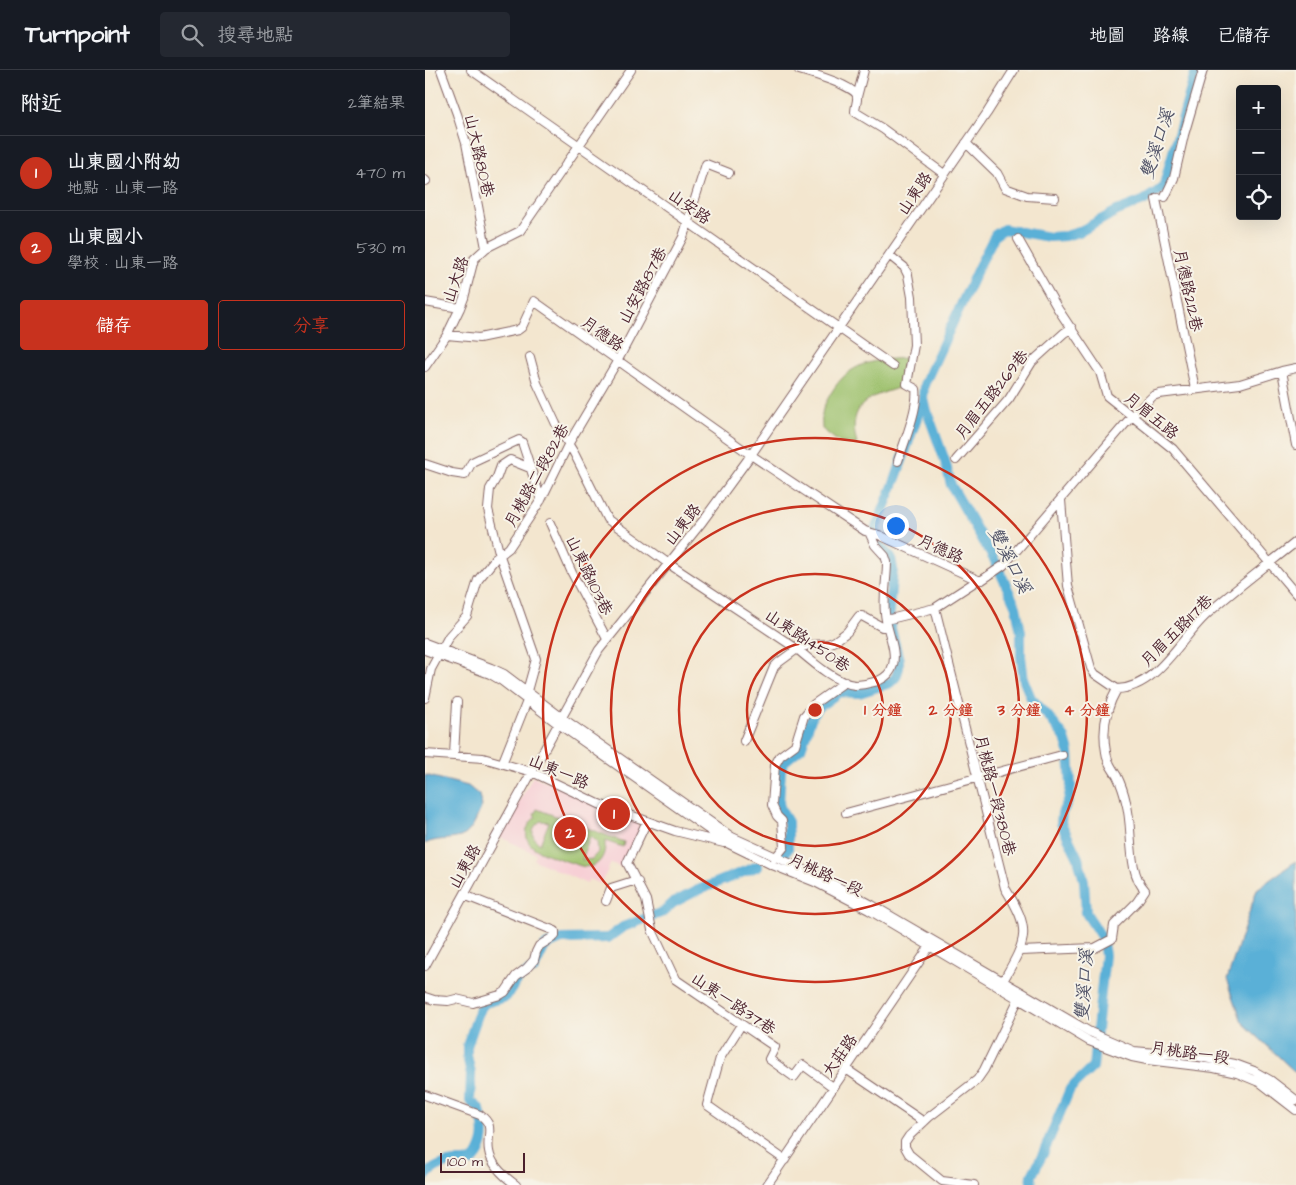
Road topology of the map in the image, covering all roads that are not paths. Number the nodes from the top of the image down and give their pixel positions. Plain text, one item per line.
1 (441, 70) edge
2 (471, 70) edge
3 (631, 70) edge
4 (799, 70) edge
5 (864, 70) edge
6 (1014, 70) edge
7 (1203, 70) edge
8 (857, 97) junction
9 (966, 143) junction
10 (580, 145) junction
11 (729, 173) dead end
12 (944, 174) junction
13 (1055, 198) dead end
14 (687, 221) junction
15 (1019, 239) dead end
16 (487, 248) junction
17 (889, 254) junction
18 (425, 302) edge
19 (460, 308) junction
20 (839, 328) junction
21 (1072, 328) junction
22 (447, 335) junction
23 (530, 357) dead end
24 (619, 360) junction
25 (425, 366) edge
26 (893, 366) dead end
27 (1296, 368) edge
28 (1282, 371) junction
29 (1195, 389) junction
30 (1132, 416) junction
31 (569, 443) junction
32 (1296, 445) edge
33 (751, 455) junction
34 (957, 460) dead end
35 (898, 461) dead end
36 (425, 464) edge
37 (530, 468) junction
38 (541, 500) junction
39 (1061, 500) junction
40 (550, 523) dead end
41 (870, 534) junction
42 (1296, 542) edge
43 (500, 556) junction
44 (1270, 563) junction
45 (669, 564) junction
46 (978, 580) junction
47 (1296, 594) edge
48 (935, 608) junction
49 (886, 623) junction
50 (607, 639) junction
51 (425, 643) edge
52 (797, 649) junction
53 (425, 650) edge
54 (440, 651) junction
55 (845, 682) junction
56 (1117, 689) junction
57 (528, 695) junction
58 (425, 698) edge
59 (457, 702) dead end
60 (559, 720) junction
61 (744, 741) dead end
62 (426, 752) edge
63 (454, 755) junction
64 (1062, 755) dead end
65 (502, 764) junction
66 (532, 772) junction
67 (977, 779) junction
68 (846, 813) dead end
69 (647, 821) junction
70 (730, 841) junction
71 (775, 858) junction
72 (637, 882) junction
73 (464, 895) junction
74 (606, 901) dead end
75 (870, 907) junction
76 (932, 944) junction
77 (1020, 951) junction
78 (425, 966) edge
79 (1003, 981) junction
80 (1021, 995) junction
81 (425, 997) edge
82 (741, 1025) junction
83 (1101, 1041) junction
84 (1175, 1055) junction
85 (1180, 1065) junction
86 (845, 1069) junction
87 (833, 1087) junction
88 (425, 1095) edge
89 (1296, 1100) edge
90 (1296, 1110) edge
91 (924, 1122) junction
92 (785, 1160) junction
93 (515, 1185) edge
94 (767, 1185) edge
95 (974, 1185) edge

1 - 16 street, 山大路80巷
2 - 10 street, 山安路
3 - 10 street, 山大路
4 - 8 street
5 - 8 street
6 - 9 street, 山東路
7 - 29 street, 月德路212巷
8 - 12 street
9 - 12 street, 山東路
9 - 13 street
10 - 14 street, 山安路
10 - 16 street, 山大路
11 - 14 street, 山安路87巷
12 - 17 street, 山東路
14 - 20 street, 山安路
14 - 24 street, 山安路87巷
15 - 21 street, 月眉五路
16 - 19 street, 山大路
17 - 20 street, 山東路
17 - 35 street
18 - 19 street
19 - 22 street, 山大路
20 - 26 street, 山安路
20 - 33 street, 山東路
21 - 30 street, 月眉五路
21 - 34 street, 月眉五路269巷
22 - 24 street, 月德路
22 - 25 street, 山大路
23 - 31 street, 山東路1450巷
24 - 31 street, 月桃路二段82巷
24 - 33 street, 月德路
27 - 28 street, 月德路
28 - 29 street, 月德路
28 - 32 street
29 - 30 street, 月德路
30 - 39 street, 月德路
30 - 44 street, 月眉五路
31 - 38 street, 月桃路二段82巷
31 - 45 street, 山東路1450巷
33 - 41 street, 月德路
33 - 45 street, 山東路
36 - 37 street
37 - 38 street
37 - 43 street
38 - 43 street, 月桃路二段82巷
39 - 46 street, 月德路
39 - 56 street
40 - 50 street, 山東路1103巷
41 - 46 street, 月德路
41 - 49 street, 山東路1450巷
42 - 44 street, 月眉五路117巷
43 - 54 street, 月桃路二段82巷
43 - 57 street
44 - 47 street, 月眉五路
44 - 56 street, 月眉五路117巷
45 - 50 street, 山東路
45 - 52 street, 山東路1450巷
46 - 48 street
48 - 49 street
48 - 67 street, 月桃路一段380巷
49 - 52 street
49 - 55 street, 山東路1450巷
50 - 60 street, 山東路
51 - 54 street
52 - 55 street, 山東路1450巷
52 - 61 street
53 - 54 street
54 - 57 street, 月桃路一段
54 - 58 street, 月桃路二段82巷
55 - 71 street
56 - 77 street
57 - 60 street, 月桃路一段
57 - 65 street
59 - 63 street
60 - 66 street, 山東路
60 - 70 street, 月桃路一段
62 - 63 street, 山東一路
63 - 65 street, 山東一路
64 - 67 street
65 - 66 street, 山東一路
66 - 69 street, 山東一路
66 - 73 street, 山東路
67 - 68 street
67 - 77 street, 月桃路一段380巷
69 - 70 street, 山東一路
69 - 72 street
70 - 71 street, 月桃路一段
70 - 75 street, 月桃路一段
71 - 75 street, 月桃路一段
72 - 74 street
72 - 82 street, 山東一路37巷
73 - 78 street, 山東路
73 - 81 street
75 - 76 street, 月桃路一段
76 - 79 street, 月桃路一段
76 - 80 street, 月桃路一段
76 - 86 street, 大莊路
77 - 79 street, 月桃路一段380巷
79 - 80 street, 月桃路一段
80 - 83 street, 月桃路一段
80 - 83 street, 月桃路一段
80 - 91 street
82 - 87 street, 山東一路37巷
82 - 92 street
83 - 84 street, 月桃路一段
83 - 85 street, 月桃路一段
84 - 85 street
84 - 89 street, 月桃路一段
85 - 90 street, 月桃路一段
86 - 87 street, 大莊路
86 - 91 street
87 - 92 street, 大莊路
88 - 93 street
91 - 95 street
92 - 94 street, 大莊路

